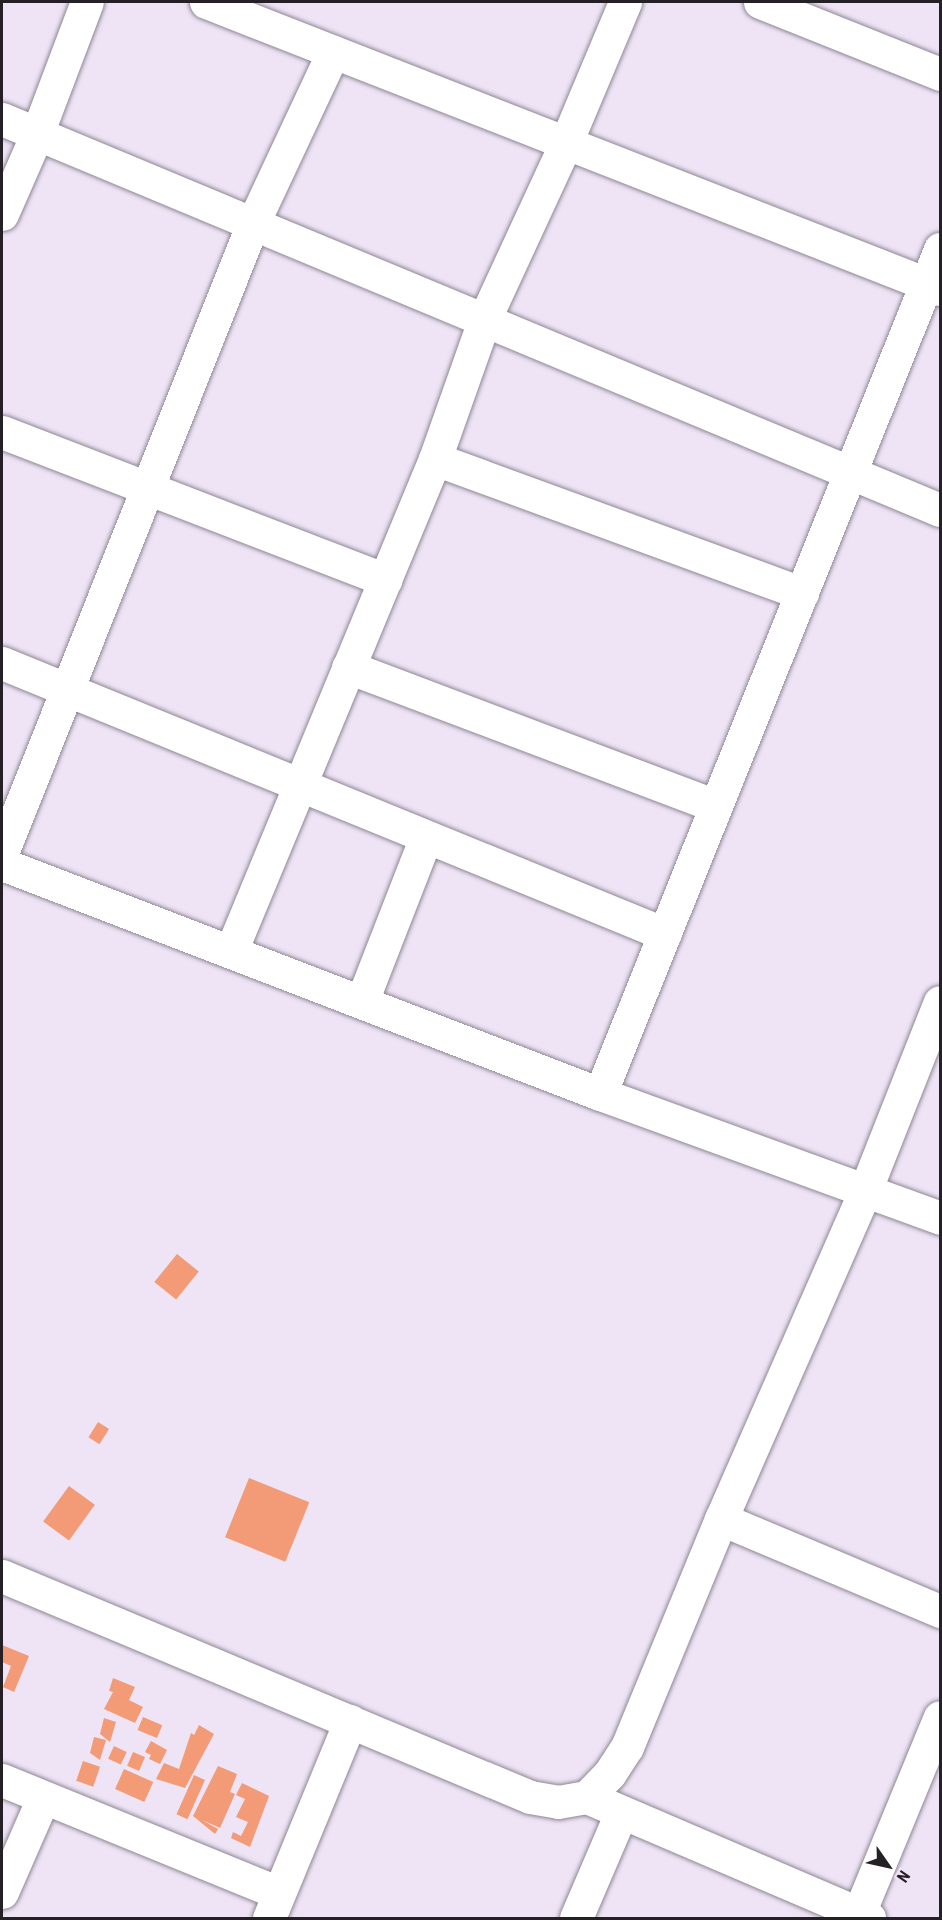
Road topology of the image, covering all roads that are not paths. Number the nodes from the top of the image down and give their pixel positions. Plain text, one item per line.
1 (87, 2) edge
2 (206, 2) edge
3 (625, 2) edge
4 (760, 2) edge
5 (333, 52) junction
6 (940, 74) edge
7 (2, 119) edge
8 (37, 134) junction
9 (565, 145) junction
10 (2, 214) edge
11 (253, 223) junction
12 (940, 249) edge
13 (934, 286) edge
14 (485, 318) junction
15 (2, 432) edge
16 (435, 459) junction
17 (851, 472) junction
18 (150, 487) junction
19 (940, 510) edge
20 (385, 580) junction
21 (802, 593) junction
22 (2, 663) edge
23 (348, 667) junction
24 (69, 690) junction
25 (299, 787) junction
26 (716, 806) junction
27 (426, 837) junction
28 (4, 838) edge
29 (2, 864) edge
30 (665, 934) junction
31 (231, 951) junction
32 (362, 1001) junction
33 (940, 1002) edge
34 (600, 1094) junction
35 (865, 1191) junction
36 (940, 1218) edge
37 (721, 1519) junction
38 (2, 1575) edge
39 (940, 1611) edge
40 (940, 1718) edge
41 (350, 1721) junction
42 (933, 1760) edge
43 (2, 1780) edge
44 (587, 1797) junction
45 (43, 1798) junction
46 (621, 1813) junction
47 (2, 1892) edge
48 (274, 1906) edge
49 (862, 1917) edge
50 (576, 1918) edge

1 - 8 street
2 - 5 street
3 - 9 street
4 - 6 street
5 - 9 street
5 - 11 street
7 - 8 street
8 - 10 street
8 - 11 street
9 - 13 street
9 - 14 street
11 - 14 street
11 - 18 street
12 - 13 street
13 - 17 street
14 - 16 street
14 - 17 street
15 - 18 street
16 - 20 street
16 - 21 street
17 - 19 street
17 - 21 street
18 - 20 street
18 - 24 street
20 - 23 street
21 - 26 street
22 - 24 street
23 - 25 street
23 - 26 street
24 - 25 street
24 - 28 street
25 - 27 street
25 - 31 street
26 - 30 street
27 - 30 street
27 - 32 street
29 - 31 street
30 - 34 street
31 - 32 street
32 - 34 street
33 - 35 street
34 - 35 street
35 - 36 street
35 - 37 street
37 - 39 street
37 - 44 street
38 - 41 street
40 - 42 street
41 - 44 street
41 - 48 street
42 - 49 street
43 - 45 street
44 - 46 street
45 - 47 street
45 - 48 street
46 - 49 street
46 - 50 street

